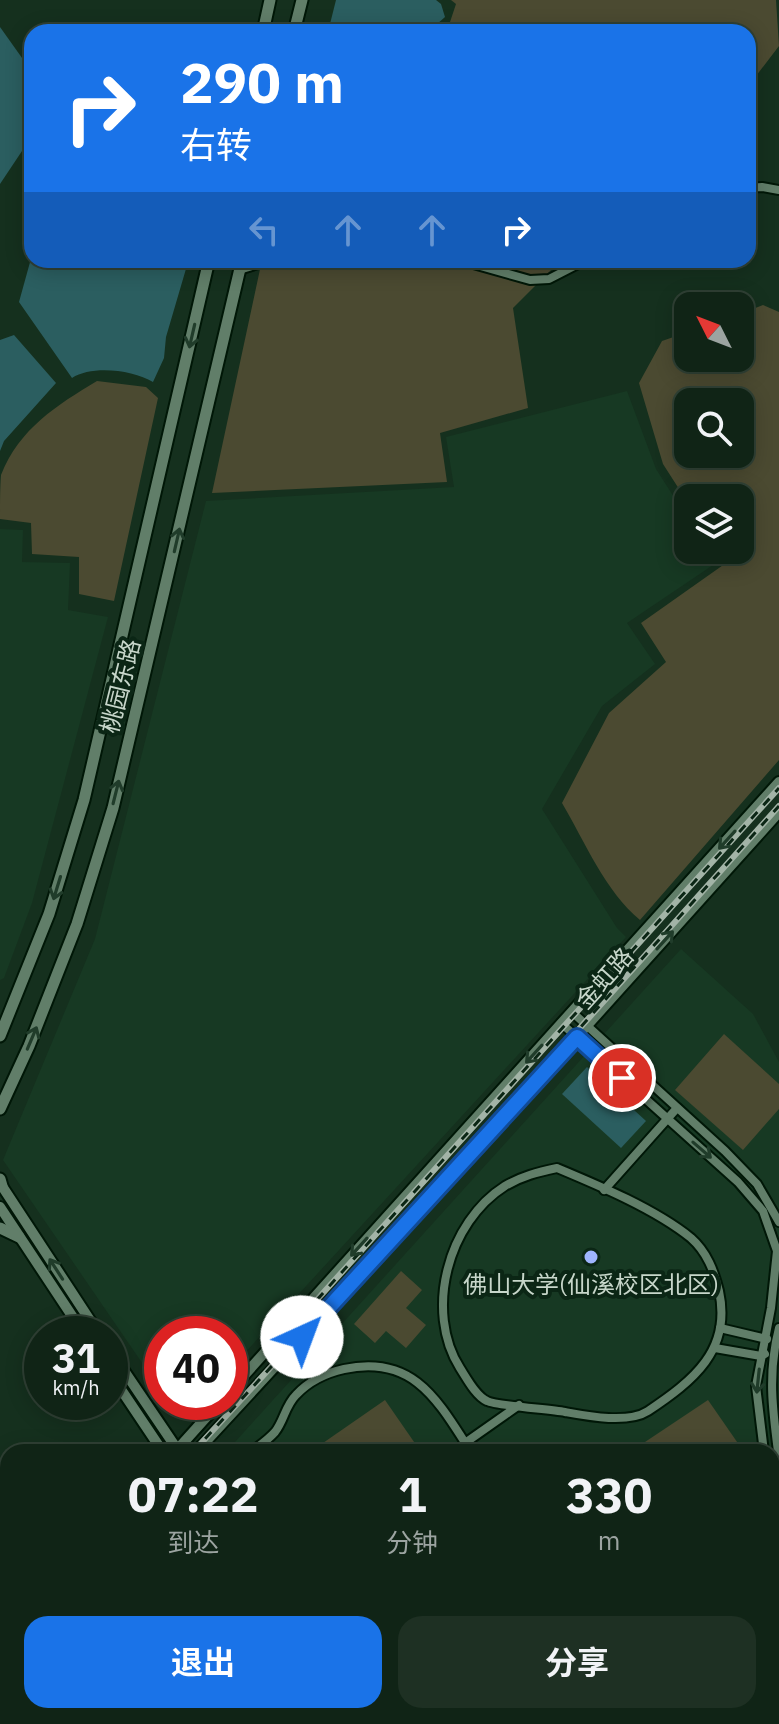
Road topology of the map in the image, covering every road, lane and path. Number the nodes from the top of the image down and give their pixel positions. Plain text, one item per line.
1 (270, 0) edge
2 (302, 0) edge
3 (265, 24) edge
4 (296, 24) edge
5 (756, 187) edge
6 (779, 190) edge
7 (207, 268) edge
8 (240, 268) edge
9 (487, 268) edge
10 (570, 268) edge
11 (779, 782) edge
12 (779, 812) edge
13 (572, 1012) junction
14 (561, 1023) junction
15 (588, 1026) junction
16 (0, 1036) edge
17 (577, 1037) junction
18 (677, 1108) junction
19 (0, 1109) edge
20 (667, 1119) junction
21 (1, 1183) edge
22 (604, 1190) junction
23 (0, 1207) edge
24 (779, 1222) edge
25 (0, 1228) edge
26 (19, 1237) junction
27 (72, 1316) edge
28 (87, 1316) edge
29 (720, 1328) junction
30 (779, 1328) edge
31 (765, 1337) junction
32 (715, 1348) junction
33 (773, 1350) junction
34 (761, 1356) junction
35 (248, 1371) edge
36 (128, 1377) edge
37 (128, 1400) edge
38 (519, 1405) junction
39 (203, 1420) edge
40 (160, 1426) junction
41 (194, 1430) junction
42 (465, 1443) joint
43 (156, 1444) edge
44 (172, 1444) edge
45 (183, 1444) edge
46 (203, 1444) edge
47 (261, 1444) edge
48 (763, 1444) edge
49 (777, 1444) edge

1 - 3 main road
2 - 4 main road
5 - 6 street
7 -> 16 main road, 桃园东路
19 -> 8 main road, 桃园东路
9 - 10 street
11 -> 13 street, 金虹路
15 -> 12 street, 金虹路
13 - 14 street, 金虹路
13 - 15 street
14 - 17 street
14 -> 35 street, 金虹路
15 - 17 street, 金虹路
15 - 18 street
17 - 20 street
17 - 46 street, 金虹路
18 - 20 street
18 - 24 street
20 - 22 street
20 -> 31 street
28 -> 21 street
22 - 29 street
22 - 38 street
23 - 26 street
25 - 26 main road
26 - 27 street
29 - 31 street
29 - 32 street
30 - 33 street
31 - 33 street
31 - 34 street
32 - 34 street
32 - 38 street
33 - 34 street
33 - 49 street
34 -> 48 street
36 - 40 street
37 - 43 street
38 - 42 street
39 - 41 street
40 - 41 street
40 - 44 street
41 - 45 street
42 - 47 street

